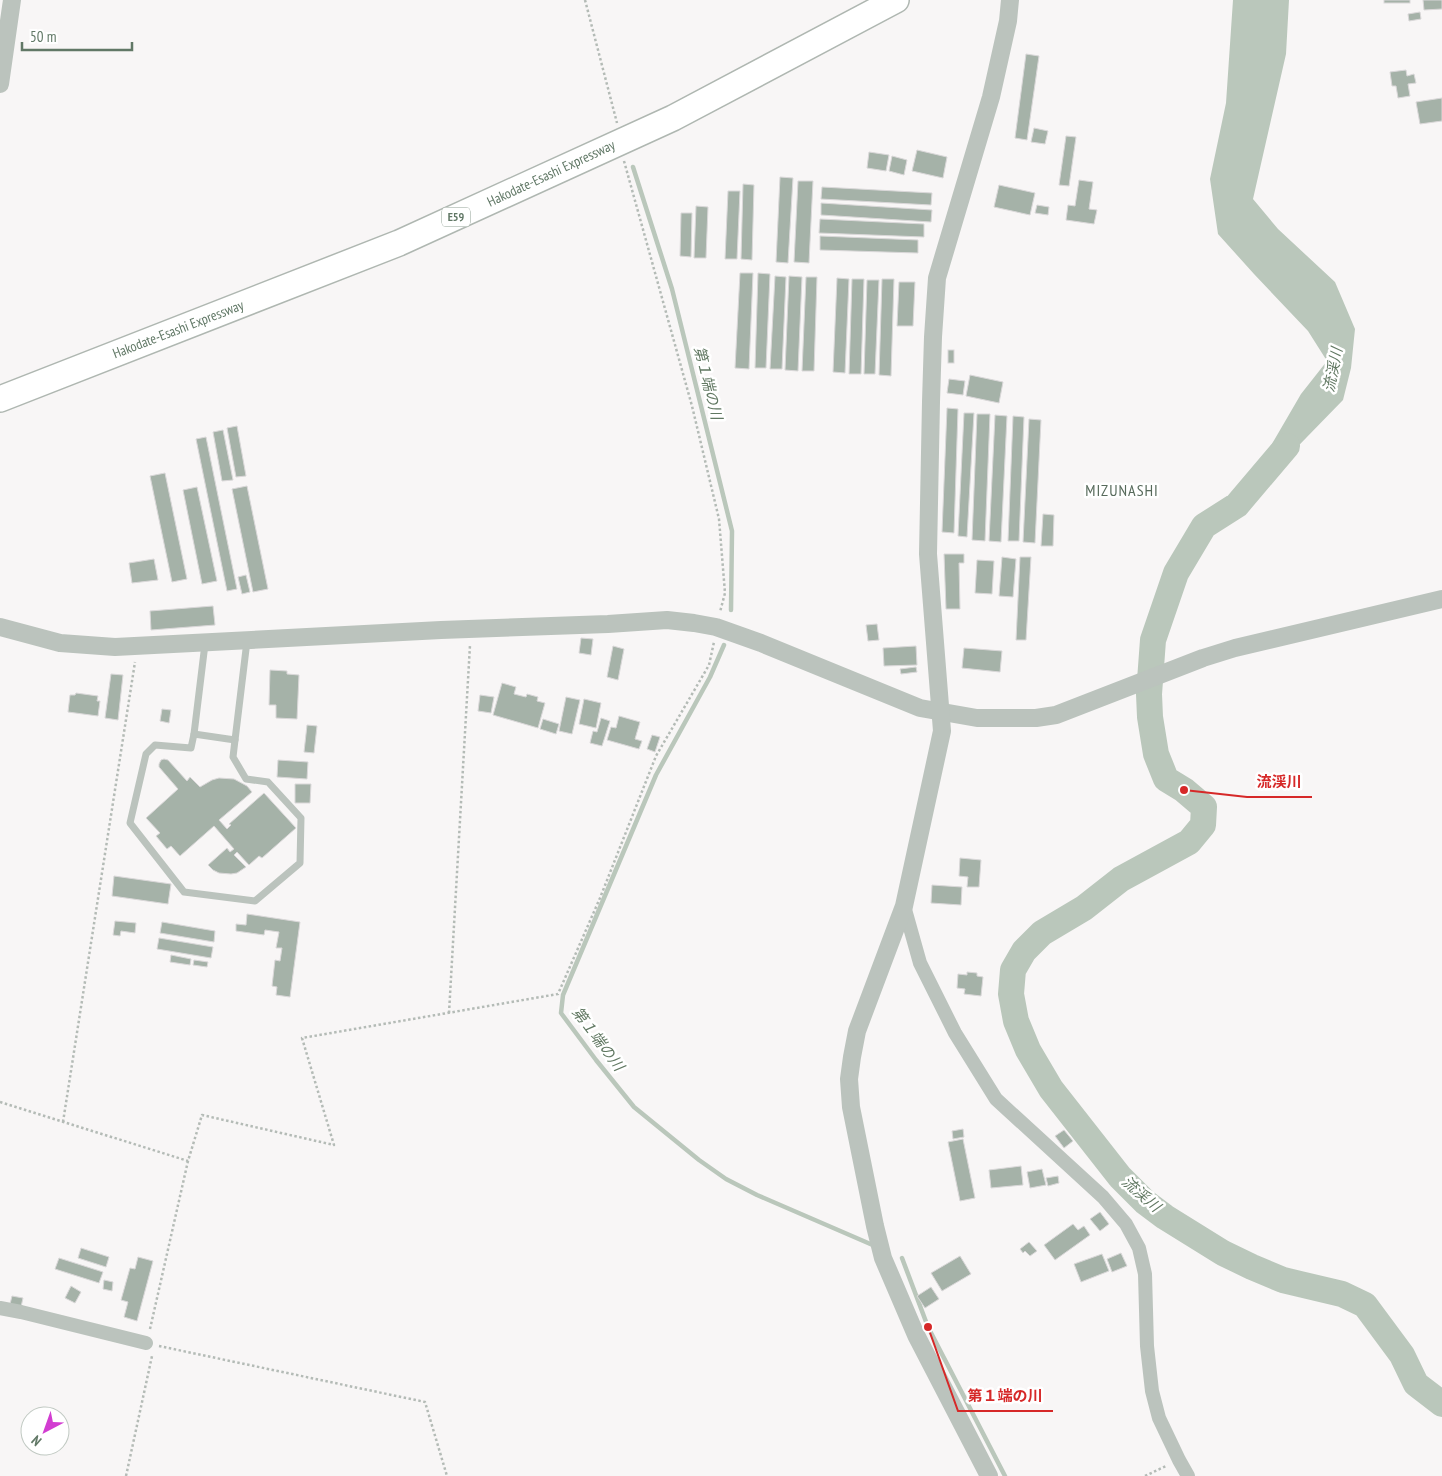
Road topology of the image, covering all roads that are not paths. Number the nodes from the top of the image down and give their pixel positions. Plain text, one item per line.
1 (12, 0) edge
2 (896, 0) edge
3 (1010, 0) edge
4 (3, 38) edge
5 (0, 84) edge
6 (0, 399) edge
7 (1442, 599) edge
8 (0, 627) edge
9 (247, 640) junction
10 (205, 643) junction
11 (940, 711) junction
12 (194, 734) junction
13 (235, 740) junction
14 (904, 906) junction
15 (0, 1308) edge
16 (150, 1344) road end
17 (989, 1476) edge
18 (1188, 1476) edge

1 - 4 street
2 - 6 highway, Hakodate-Esashi Expressway / E59
3 - 11 street
4 - 5 street
7 - 11 street
8 - 10 street
9 - 10 street
9 - 11 street
9 - 13 lane
10 - 12 lane
11 - 14 street
12 - 13 lane
12 - 13 lane
14 - 17 street
14 - 18 street
15 - 16 street

